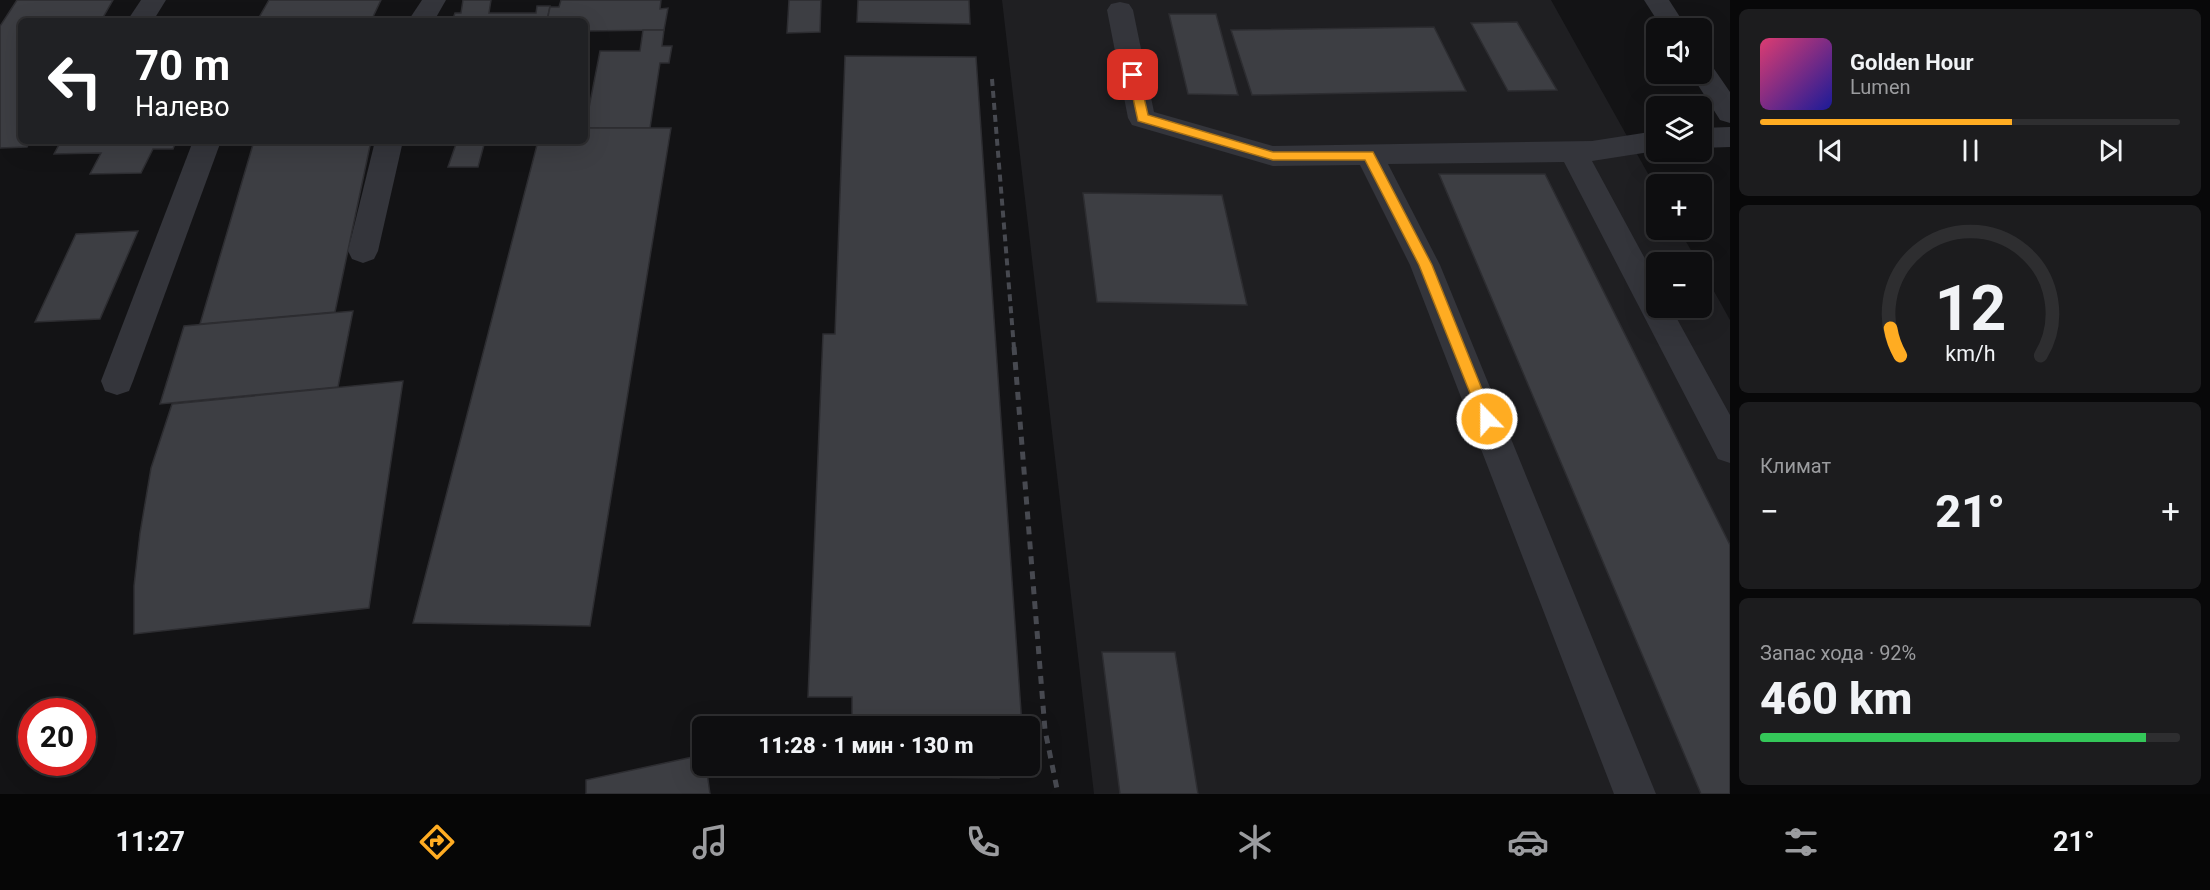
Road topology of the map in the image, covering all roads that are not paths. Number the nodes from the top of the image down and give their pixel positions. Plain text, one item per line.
1 (154, 0) edge
2 (434, 0) edge
3 (1656, 0) edge
4 (1120, 10) dead end
5 (142, 18) edge
6 (423, 18) edge
7 (1668, 18) edge
8 (1712, 70) edge
9 (1730, 71) edge
10 (1711, 84) edge
11 (1730, 113) edge
12 (1730, 137) edge
13 (1712, 138) edge
14 (1646, 142) edge
15 (206, 144) edge
16 (388, 144) edge
17 (1573, 152) junction
18 (1369, 155) junction
19 (363, 251) dead end
20 (117, 381) dead end
21 (1730, 448) edge
22 (1635, 794) edge

1 - 5 street
2 - 6 street
3 - 7 street
4 - 18 street
8 - 9 street
10 - 11 street
12 - 13 street
14 - 17 street
15 - 20 street
16 - 19 street
17 - 18 street
17 - 21 street
18 - 22 street

